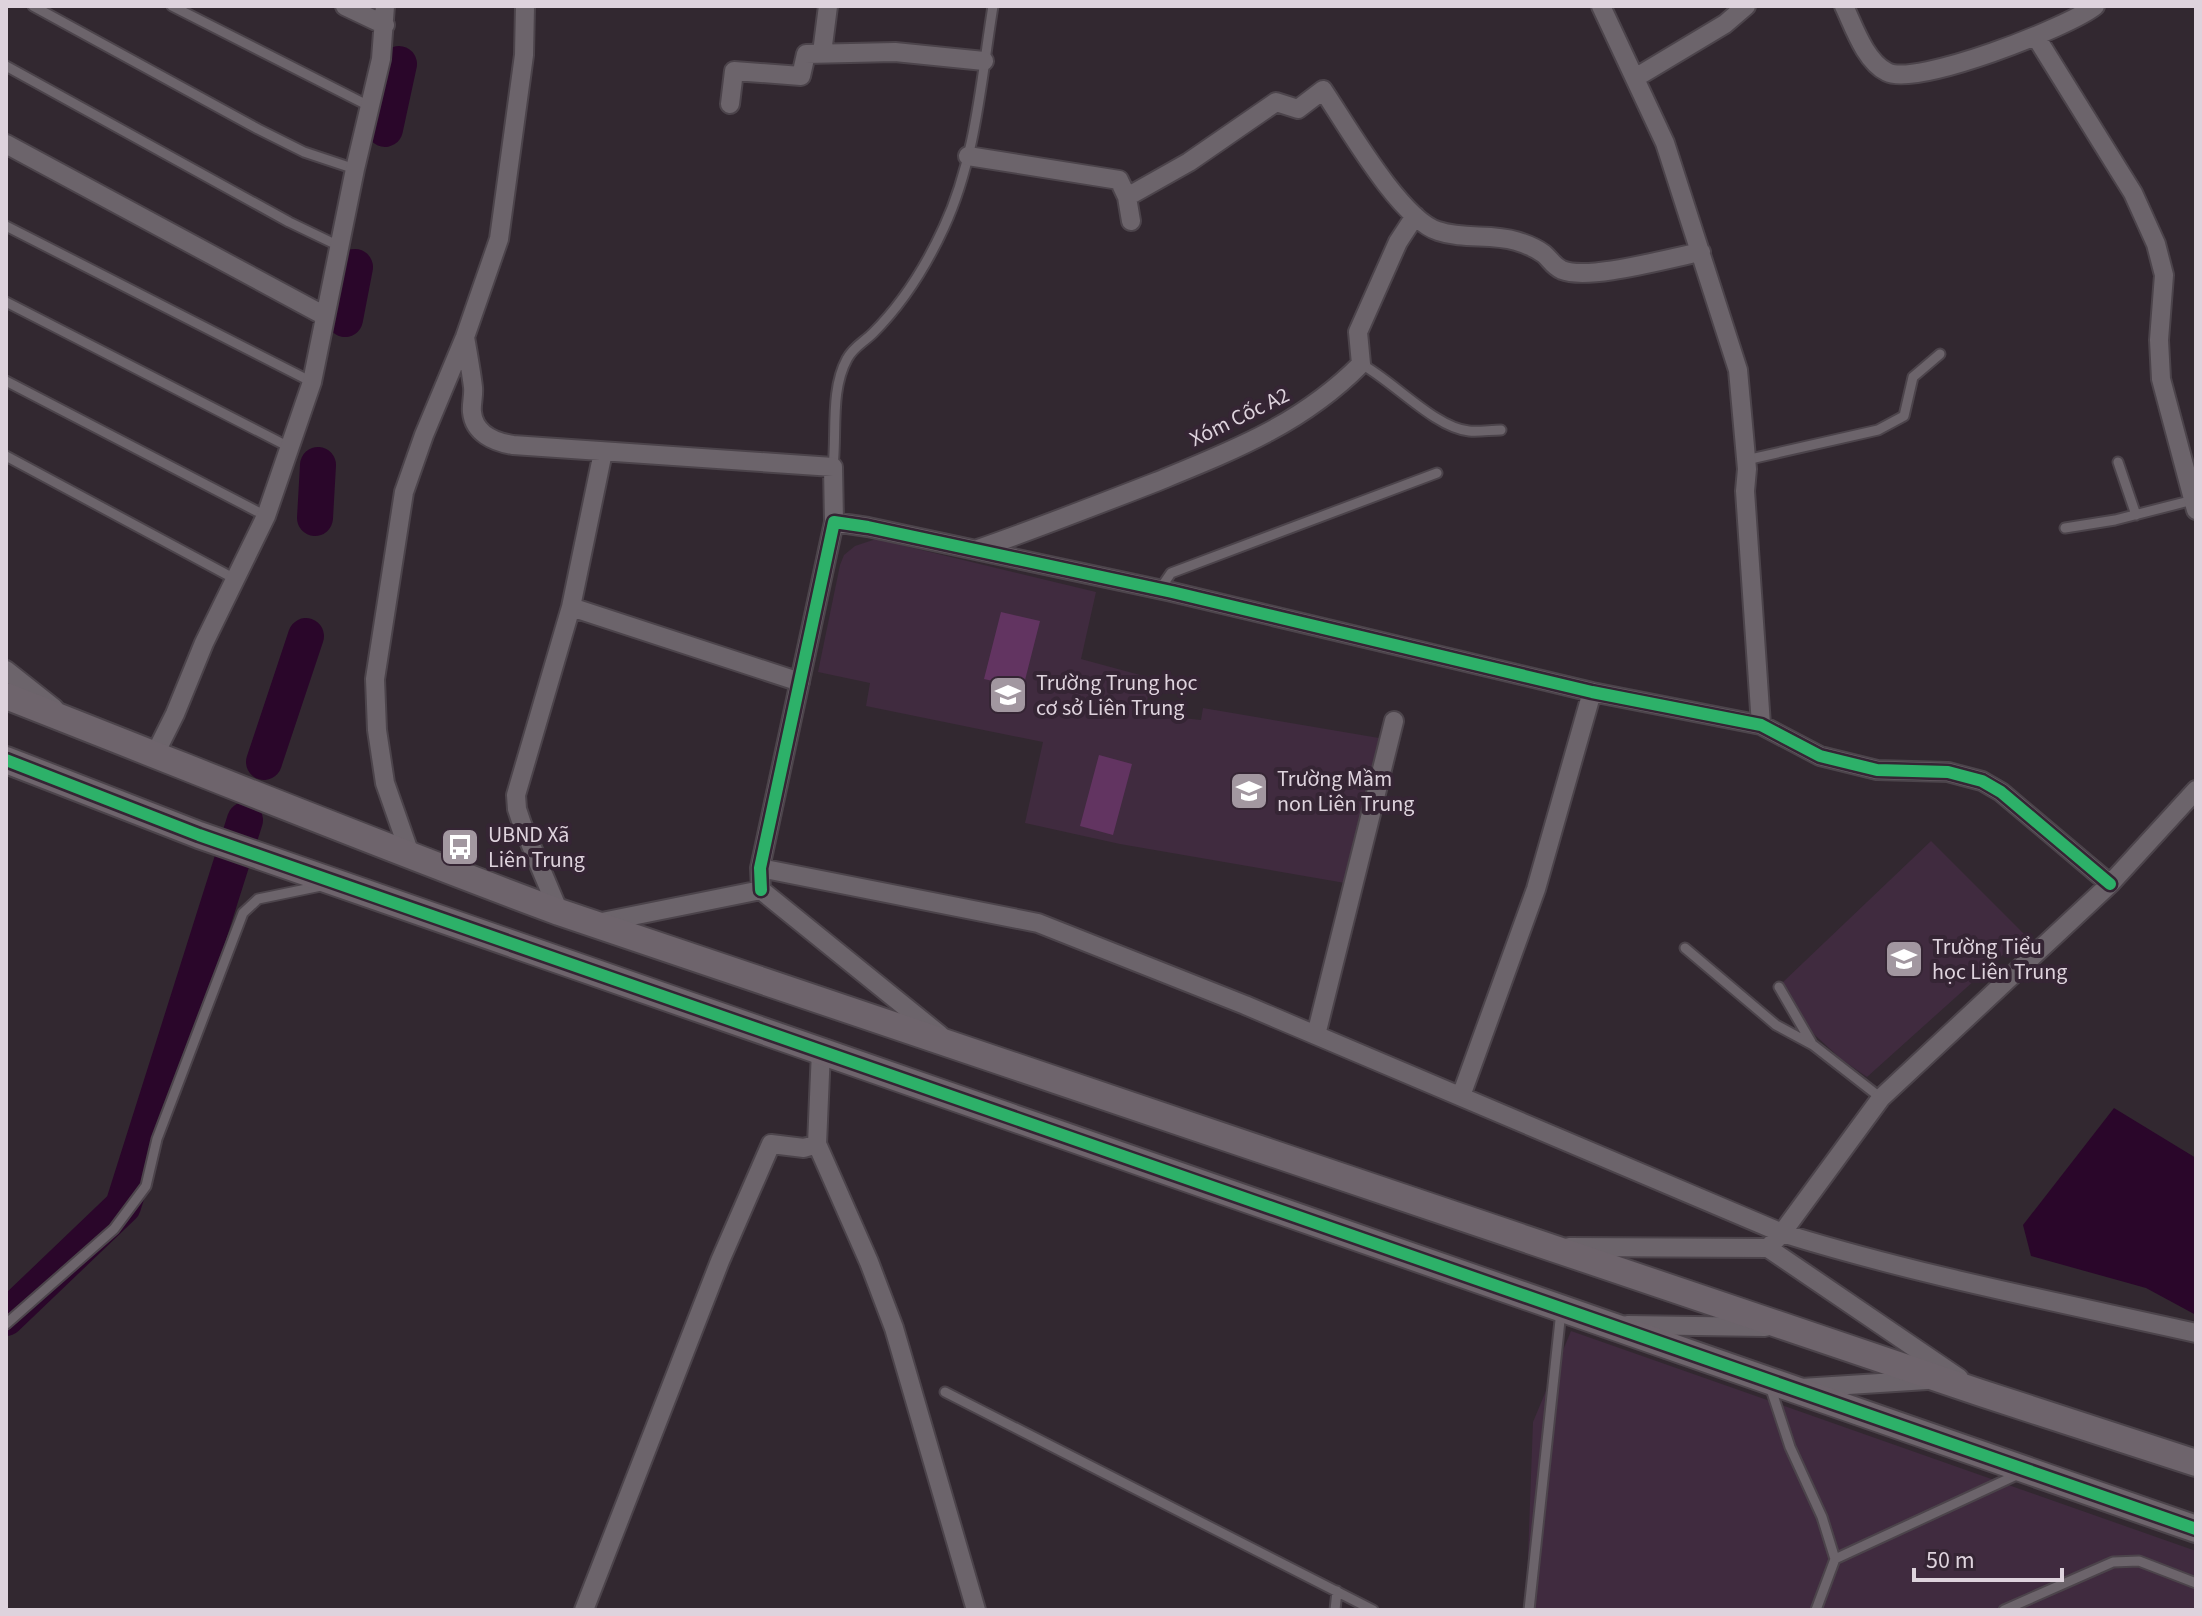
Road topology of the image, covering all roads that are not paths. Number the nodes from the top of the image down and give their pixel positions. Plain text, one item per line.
1 (33, 6) edge
2 (172, 6) edge
3 (345, 6) edge
4 (525, 6) edge
5 (828, 6) edge
6 (993, 6) edge
7 (1601, 6) edge
8 (1746, 6) edge
9 (1844, 6) edge
10 (2095, 6) edge
11 (385, 16) edge
12 (2036, 37) junction
13 (822, 53) junction
14 (984, 61) junction
15 (6, 66) edge
16 (1635, 78) junction
17 (730, 104) dead end
18 (371, 107) junction
19 (6, 144) edge
20 (968, 156) junction
21 (355, 169) junction
22 (1127, 197) junction
23 (1415, 216) junction
24 (1131, 221) dead end
25 (6, 226) edge
26 (339, 246) junction
27 (1701, 252) junction
28 (6, 302) edge
29 (325, 316) junction
30 (465, 337) junction
31 (1940, 354) dead end
32 (1361, 364) junction
33 (6, 381) edge
34 (312, 382) junction
35 (1501, 430) dead end
36 (291, 448) junction
37 (603, 452) junction
38 (6, 456) edge
39 (1746, 460) junction
40 (2118, 462) dead end
41 (833, 467) junction
42 (1437, 473) dead end
43 (2195, 505) edge
44 (2136, 515) junction
45 (266, 516) junction
46 (834, 522) junction
47 (2065, 528) dead end
48 (976, 550) junction
49 (235, 579) junction
50 (1160, 589) junction
51 (571, 607) junction
52 (6, 670) edge
53 (800, 682) junction
54 (1592, 692) junction
55 (6, 696) edge
56 (70, 721) junction
57 (1394, 721) dead end
58 (1761, 725) junction
59 (155, 754) junction
60 (6, 760) edge
61 (2196, 790) edge
62 (411, 857) junction
63 (760, 868) junction
64 (340, 884) junction
65 (2110, 884) junction
66 (761, 890) junction
67 (559, 912) junction
68 (597, 923) junction
69 (1685, 948) dead end
70 (1779, 987) dead end
71 (1316, 1035) junction
72 (1813, 1045) junction
73 (955, 1047) junction
74 (821, 1051) junction
75 (1461, 1096) junction
76 (1881, 1098) junction
77 (817, 1144) junction
78 (1782, 1233) junction
79 (1550, 1247) junction
80 (1768, 1248) junction
81 (1562, 1308) junction
82 (6, 1324) edge
83 (1612, 1325) junction
84 (1785, 1327) junction
85 (2196, 1333) edge
86 (1767, 1379) junction
87 (1938, 1379) junction
88 (1795, 1389) junction
89 (945, 1392) dead end
90 (1981, 1393) junction
91 (2196, 1463) edge
92 (2026, 1471) junction
93 (2196, 1529) edge
94 (1835, 1559) junction
95 (2196, 1583) edge
96 (1337, 1591) junction
97 (584, 1610) edge
98 (976, 1610) edge
99 (1335, 1610) edge
100 (1373, 1610) edge
101 (1529, 1610) edge
102 (1816, 1610) edge
103 (2004, 1610) edge

1 - 21 lane
2 - 18 lane
3 - 11 street
4 - 30 street
5 - 13 street
6 - 14 lane
7 - 16 street
8 - 16 street
9 - 12 street
10 - 12 street
11 - 18 street
12 - 43 street
13 - 14 street
13 - 17 street
14 - 20 lane
15 - 26 lane
16 - 27 street
18 - 21 street
19 - 29 street
20 - 22 street
20 - 41 lane
21 - 26 street
22 - 23 street
22 - 24 street
23 - 27 street
23 - 32 street
25 - 34 lane
26 - 29 street
27 - 39 street
28 - 36 lane
29 - 34 street
30 - 37 street
30 - 62 street
31 - 39 lane
32 - 35 lane
32 - 48 street, Xóm Cốc A2
33 - 45 lane
34 - 36 street
36 - 45 street
37 - 41 street
37 - 51 street
38 - 49 lane
39 - 58 street
40 - 44 lane
41 - 46 street
42 - 50 lane
43 - 44 lane
44 - 47 lane
45 - 49 street
46 - 48 street
46 - 53 street
48 - 50 street
49 - 59 street
50 - 54 street
51 - 53 street
51 - 67 street
52 - 56 street
53 - 63 street
54 - 58 street
54 - 75 street
55 - 56 street
56 - 59 street
57 - 71 street
58 - 65 street
59 - 62 street
60 - 64 street
61 - 65 street
62 - 67 street
63 - 66 street
63 - 71 street
64 - 74 street
64 - 82 lane
65 - 76 street
66 - 68 street
66 - 73 street
67 - 68 street
68 - 73 street
69 - 72 lane
70 - 72 lane
71 - 75 street
72 - 76 lane
73 - 79 street
74 - 77 street
74 - 81 street
75 - 78 street
76 - 78 street
77 - 97 street
77 - 98 street
78 - 80 street
78 - 85 street
79 - 80 street
79 - 84 street
80 - 90 street
81 - 83 street
81 - 101 lane
83 - 84 street
83 - 86 street
84 - 87 street
86 - 88 street
86 - 94 lane
87 - 88 street
87 - 90 street
88 - 92 street
89 - 96 lane
90 - 91 street
92 - 93 street
92 - 94 lane
94 - 102 lane
95 - 103 lane
96 - 99 lane
96 - 100 lane

